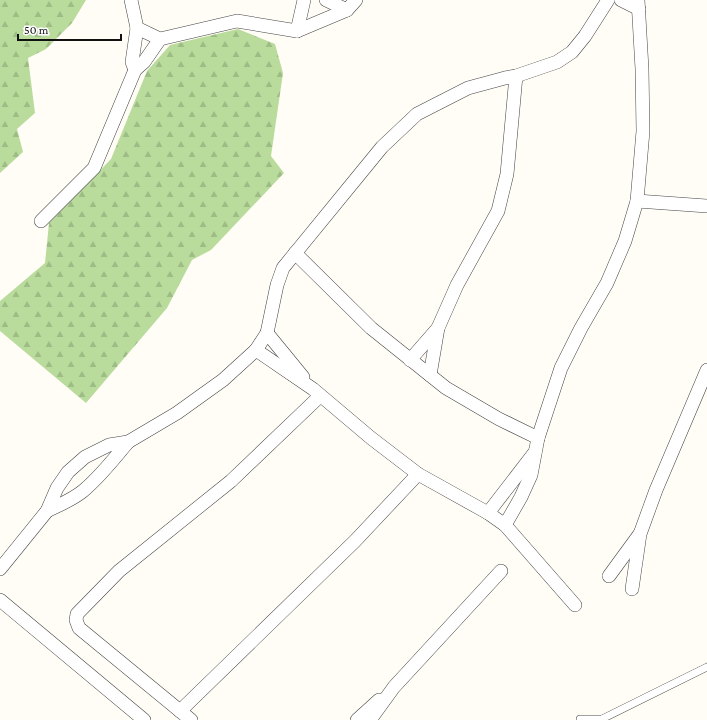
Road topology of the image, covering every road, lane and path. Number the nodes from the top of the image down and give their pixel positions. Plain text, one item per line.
1 (131, 0) edge
2 (304, 0) edge
3 (326, 0) edge
4 (356, 0) edge
5 (608, 0) edge
6 (621, 0) edge
7 (639, 4) edge
8 (347, 10) junction
9 (137, 28) junction
10 (297, 31) junction
11 (160, 39) junction
12 (135, 70) junction
13 (516, 76) junction
14 (637, 201) junction
15 (706, 207) edge
16 (41, 221) dead end
17 (296, 253) junction
18 (438, 328) junction
19 (266, 333) junction
20 (256, 350) junction
21 (410, 360) junction
22 (707, 370) edge
23 (430, 375) junction
24 (317, 393) junction
25 (128, 442) junction
26 (537, 445) junction
27 (418, 474) junction
28 (47, 511) junction
29 (488, 513) junction
30 (505, 525) junction
31 (640, 534) junction
32 (0, 569) edge
33 (501, 571) dead end
34 (609, 576) dead end
35 (632, 589) dead end
36 (0, 600) edge
37 (575, 605) dead end
38 (707, 667) edge
39 (394, 687) junction
40 (180, 710) junction
41 (580, 718) dead end
42 (144, 720) edge
43 (191, 720) edge
44 (357, 720) edge
45 (370, 720) edge

1 - 9 street
2 - 10 street
3 - 8 street
4 - 8 street
5 - 13 street
6 - 7 street
7 - 14 street
8 - 10 street
9 - 11 street
9 - 12 street
10 - 11 street
11 - 12 street
12 - 16 street
13 - 17 street
13 - 18 street
14 - 15 street
14 - 26 street
17 - 19 street
17 - 21 street
18 - 21 street
18 - 23 street
19 - 20 street
19 - 24 street
20 - 24 street
20 - 25 street
21 - 23 street
22 - 31 street
23 - 26 street
24 - 27 street
24 - 40 street
25 - 28 street
25 - 28 street
26 - 29 street
26 - 30 street
27 - 29 street
27 - 40 street
28 - 32 street
29 - 30 street
30 - 37 street
31 - 34 street
31 - 35 street
33 - 39 street
36 - 42 street
38 - 41 lane
39 - 44 street
39 - 45 street
40 - 43 street

